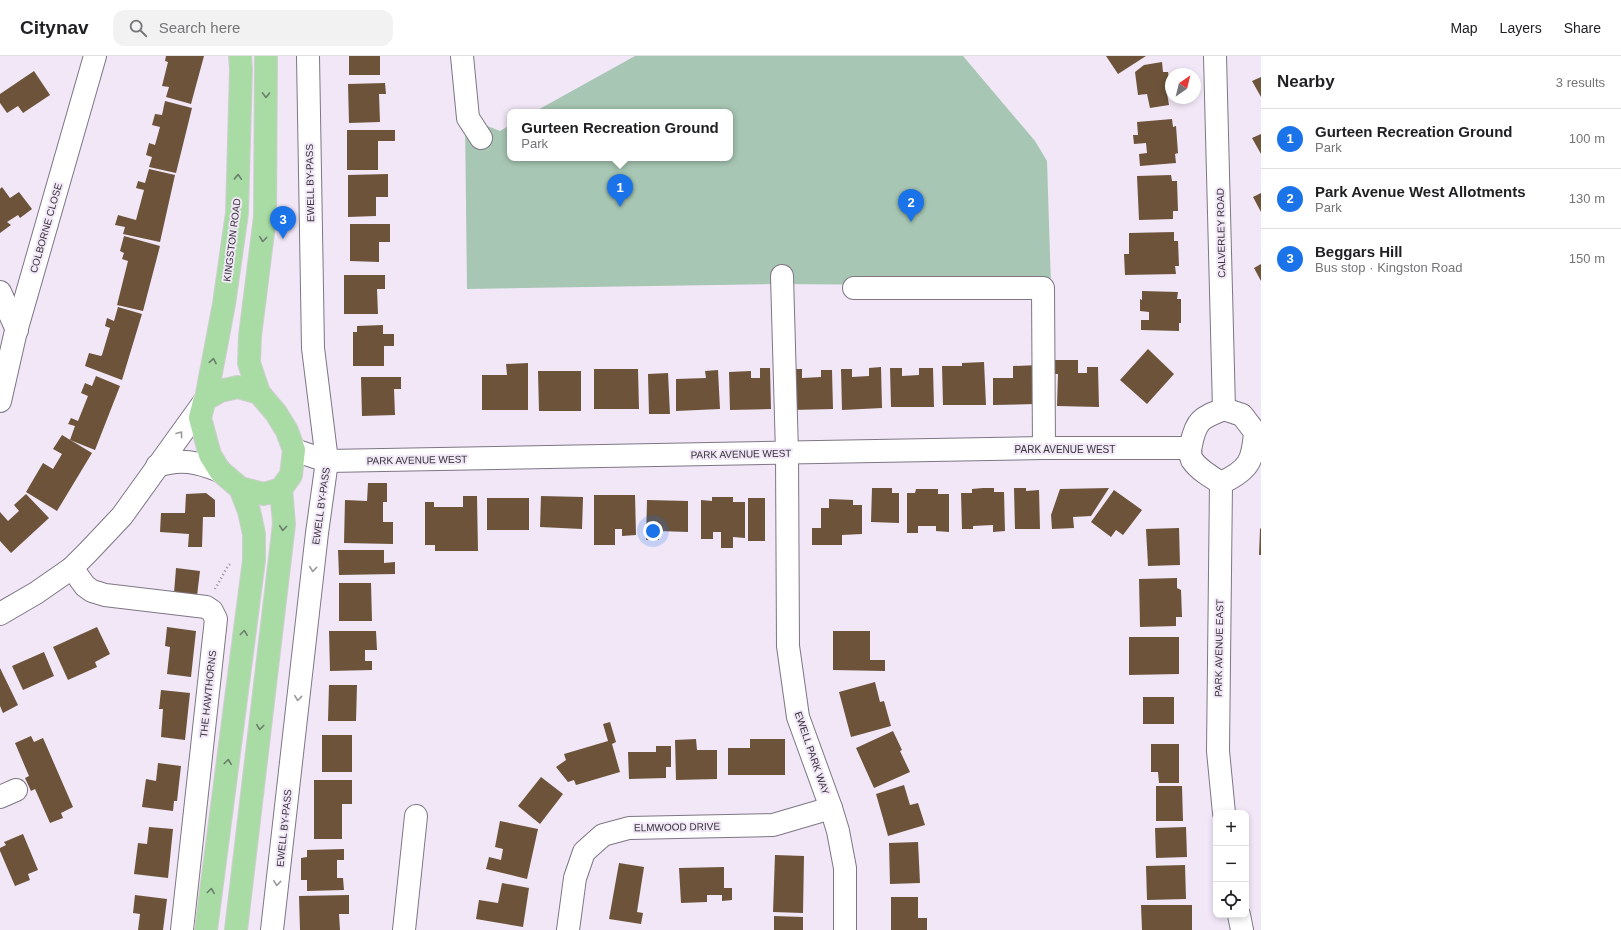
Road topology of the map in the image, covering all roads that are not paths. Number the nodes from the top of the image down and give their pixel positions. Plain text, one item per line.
1 (95, 56) edge
2 (240, 56) edge
3 (266, 56) edge
4 (308, 56) edge
5 (462, 56) edge
6 (1216, 56) edge
7 (481, 138) dead end
8 (782, 276) dead end
9 (854, 288) dead end
10 (0, 292) edge
11 (17, 330) junction
12 (259, 393) junction
13 (0, 401) edge
14 (205, 401) junction
15 (1224, 410) junction
16 (1258, 430) edge
17 (1044, 448) junction
18 (1190, 448) junction
19 (294, 450) junction
20 (787, 454) junction
21 (327, 461) junction
22 (157, 466) junction
23 (220, 471) junction
24 (1221, 483) junction
25 (240, 488) junction
26 (281, 490) junction
27 (72, 568) junction
28 (0, 614) edge
29 (831, 808) junction
30 (1224, 810) edge
31 (416, 816) dead end
32 (1240, 918) edge
33 (182, 930) edge
34 (206, 930) edge
35 (236, 930) edge
36 (272, 930) edge
37 (404, 930) edge
38 (568, 930) edge
39 (845, 930) edge
40 (1242, 930) edge

1 - 11 street, COLBORNE CLOSE
14 -> 2 highway, KINGSTON ROAD
3 -> 12 highway
4 - 21 street, EWELL BY-PASS
5 - 7 street
6 - 15 street, CALVERLEY ROAD
8 - 20 street, EWELL PARK WAY
9 - 17 street
10 - 11 street
11 - 13 street, COLBORNE CLOSE
12 - 14 highway
12 - 19 highway
22 -> 14 street, KINGSTON ROAD
14 - 23 highway
15 - 16 street
15 - 18 street
16 - 24 street
17 - 18 street, PARK AVENUE WEST
17 - 20 street, PARK AVENUE WEST
18 - 24 street
19 - 21 street, PARK AVENUE WEST
19 - 26 highway
20 - 21 street, PARK AVENUE WEST
20 - 29 street, EWELL PARK WAY
21 -> 36 street, EWELL BY-PASS
22 - 23 street
22 - 27 street, KINGSTON ROAD
23 - 25 highway
24 - 30 street, PARK AVENUE EAST
25 - 26 highway
34 -> 25 highway
26 -> 35 highway
27 - 28 street, KINGSTON ROAD
27 - 33 street, THE HAWTHORNS
29 - 38 street, ELMWOOD DRIVE
29 - 39 street, EWELL PARK WAY
31 - 37 street
32 - 40 street

